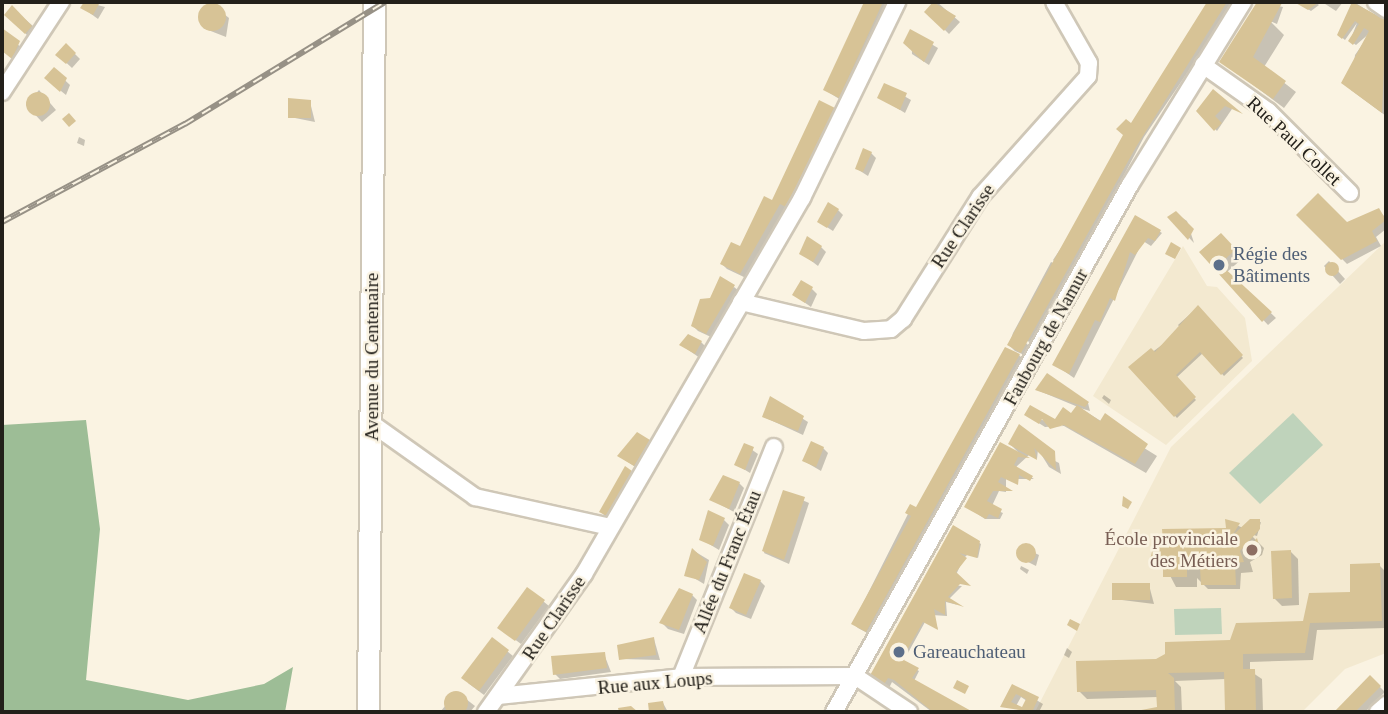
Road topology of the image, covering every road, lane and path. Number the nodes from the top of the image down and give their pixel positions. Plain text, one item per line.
1 (61, 2) edge
2 (374, 2) edge
3 (897, 2) edge
4 (1054, 2) edge
5 (1244, 2) edge
6 (1376, 2) edge
7 (1386, 9) edge
8 (1203, 65) junction
9 (2, 92) edge
10 (1350, 193) dead end
11 (741, 302) junction
12 (371, 423) junction
13 (774, 447) dead end
14 (610, 527) junction
15 (855, 676) junction
16 (681, 677) junction
17 (498, 696) junction
18 (1386, 705) edge
19 (368, 712) edge
20 (486, 712) edge
21 (834, 712) edge
22 (909, 712) edge
23 (1378, 712) edge

1 - 9 street
2 - 12 main road, Avenue du Centenaire
3 - 11 street, Rue Clarisse
4 - 11 street, Rue Clarisse
5 - 8 street, Faubourg de Namur
6 - 7 street
8 - 10 street, Rue Paul Collet
8 - 15 street, Faubourg de Namur
11 - 14 street, Rue Clarisse
12 - 14 street
12 - 19 main road, Avenue du Centenaire
13 - 16 street, Allée du Franc Étau
14 - 17 street, Rue Clarisse
15 - 16 street, Rue aux Loups
15 - 21 street, Faubourg de Namur
15 - 22 street
16 - 17 street, Rue aux Loups
17 - 20 street, Rue Clarisse
18 - 23 street

